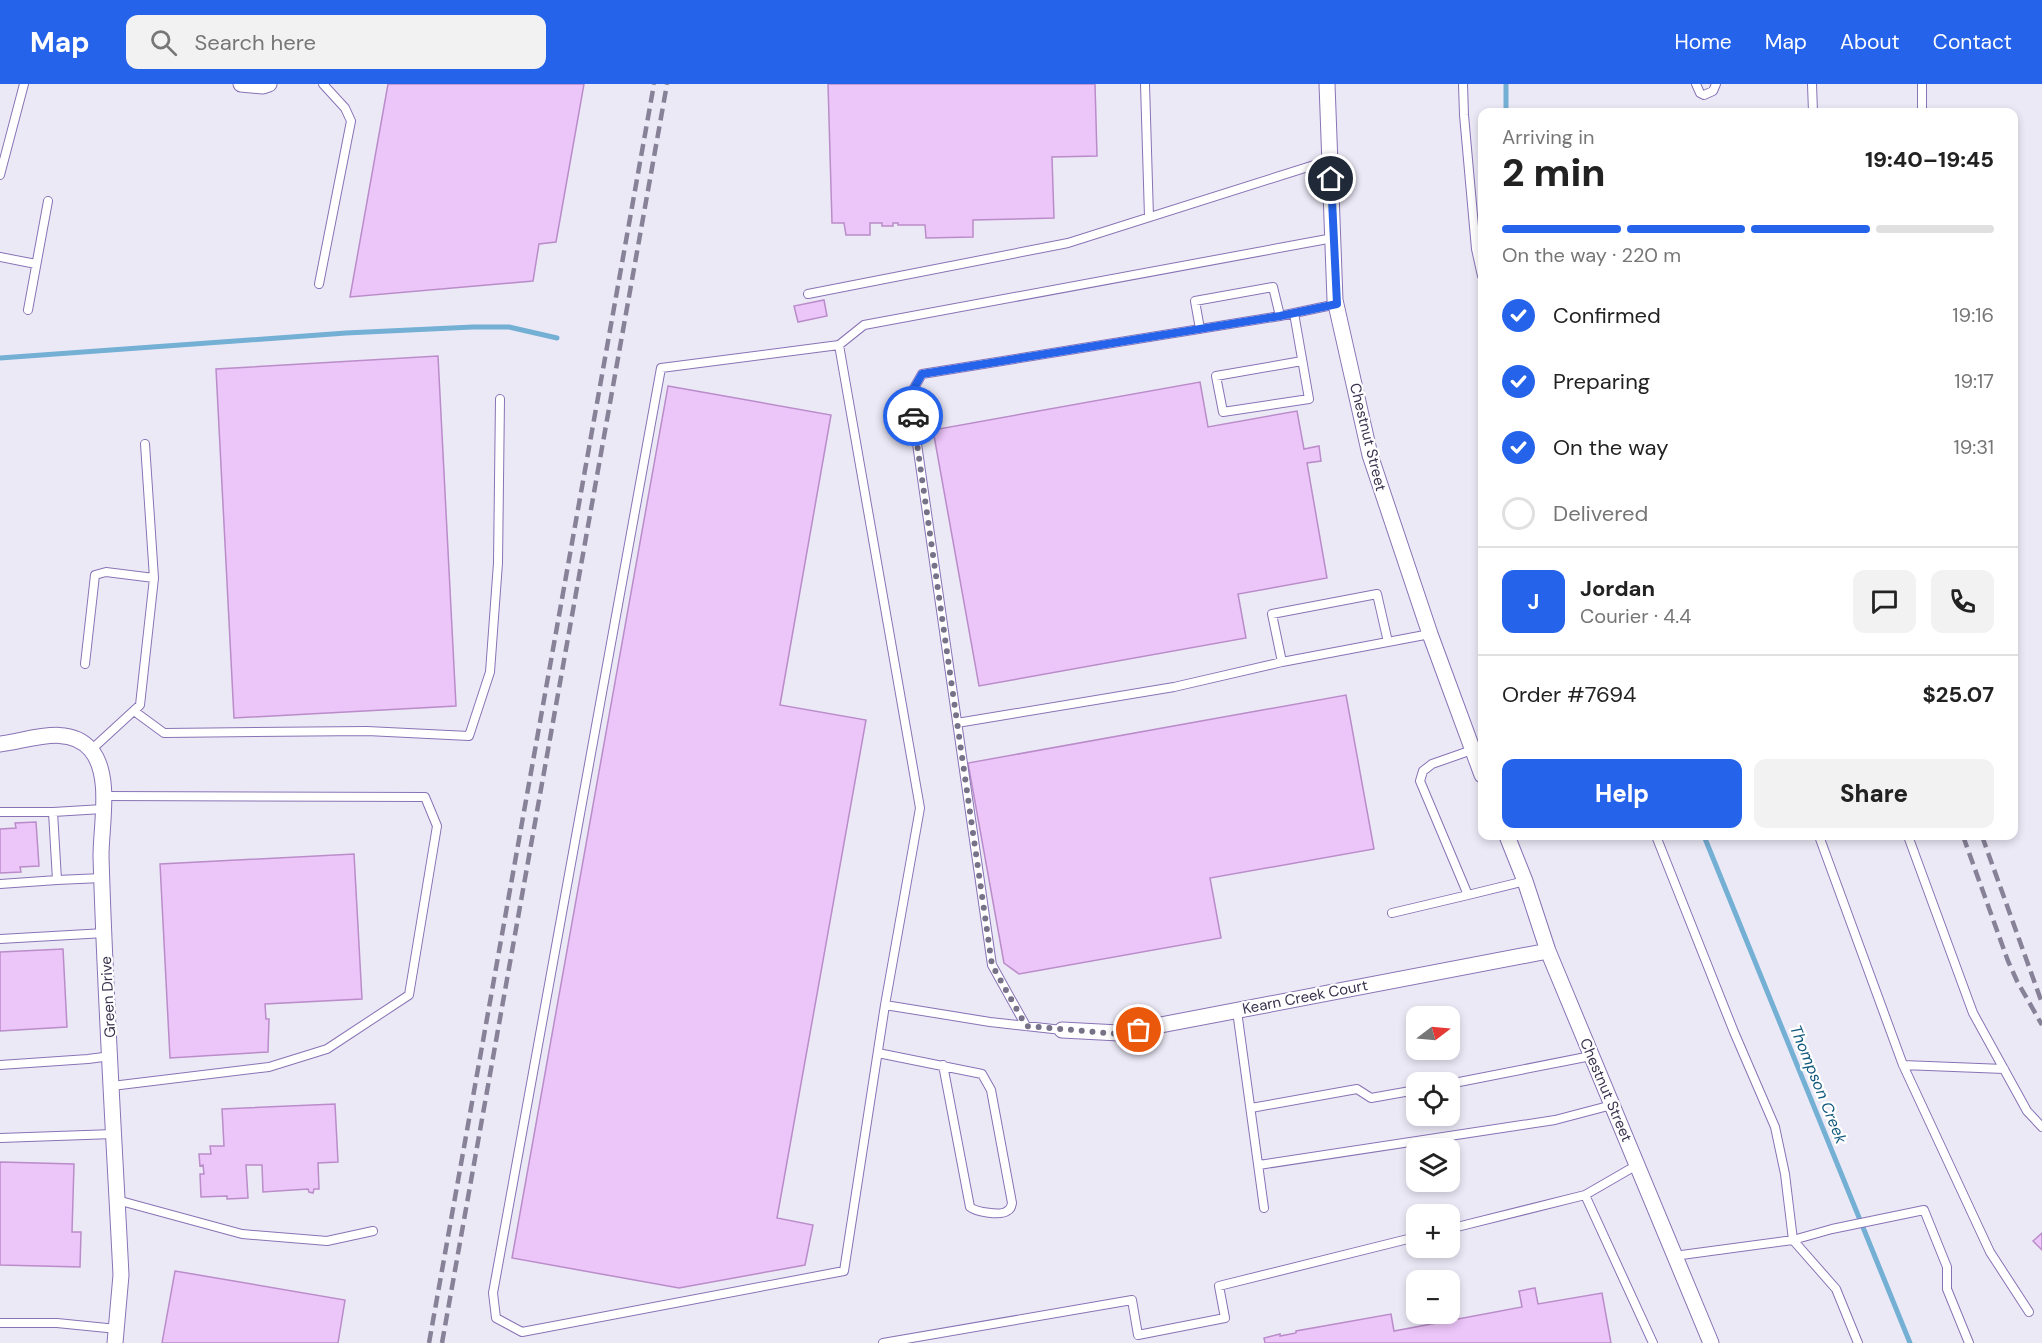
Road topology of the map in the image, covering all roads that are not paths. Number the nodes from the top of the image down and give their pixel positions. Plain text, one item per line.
1 (24, 84) edge
2 (241, 84) edge
3 (269, 84) edge
4 (323, 84) edge
5 (1145, 84) edge
6 (1327, 84) edge
7 (1463, 84) edge
8 (1696, 84) edge
9 (1716, 84) edge
10 (1812, 84) edge
11 (1922, 84) edge
12 (1813, 108) edge
13 (1923, 108) edge
14 (1330, 160) junction
15 (0, 175) edge
16 (48, 201) dead end
17 (1149, 217) junction
18 (1333, 238) junction
19 (0, 256) edge
20 (1478, 258) edge
21 (36, 264) junction
22 (319, 285) dead end
23 (808, 294) dead end
24 (1337, 304) junction
25 (28, 310) dead end
26 (1294, 313) junction
27 (1280, 316) junction
28 (1200, 329) junction
29 (839, 345) junction
30 (1302, 361) junction
31 (500, 399) dead end
32 (145, 444) dead end
33 (154, 578) junction
34 (1430, 634) junction
35 (1388, 642) junction
36 (1282, 662) junction
37 (85, 664) dead end
38 (134, 711) junction
39 (957, 723) junction
40 (0, 744) edge
41 (91, 750) junction
42 (1472, 750) junction
43 (1478, 764) edge
44 (103, 802) junction
45 (0, 812) edge
46 (53, 812) junction
47 (1509, 840) edge
48 (1658, 840) edge
49 (1820, 840) edge
50 (1909, 840) edge
51 (102, 878) junction
52 (57, 880) junction
53 (1525, 881) junction
54 (0, 884) edge
55 (1468, 895) junction
56 (1392, 913) dead end
57 (105, 933) junction
58 (0, 939) edge
59 (1548, 951) junction
60 (885, 1005) junction
61 (1237, 1011) junction
62 (1026, 1026) junction
63 (1062, 1030) joint
64 (878, 1053) junction
65 (111, 1056) junction
66 (1591, 1056) junction
67 (0, 1065) edge
68 (943, 1065) junction
69 (1903, 1065) junction
70 (2004, 1069) junction
71 (1460, 1082) edge
72 (112, 1086) junction
73 (1406, 1092) edge
74 (1612, 1106) junction
75 (1251, 1108) junction
76 (2042, 1127) edge
77 (114, 1134) junction
78 (0, 1138) edge
79 (1259, 1165) junction
80 (1637, 1165) junction
81 (1585, 1195) junction
82 (117, 1200) junction
83 (1264, 1208) dead end
84 (1460, 1226) edge
85 (373, 1231) dead end
86 (1406, 1239) edge
87 (1793, 1240) junction
88 (1674, 1256) junction
89 (2030, 1312) dead end
90 (0, 1323) edge
91 (116, 1336) edge
92 (883, 1343) edge
93 (1653, 1343) edge
94 (1711, 1343) edge
95 (1858, 1343) edge
96 (1969, 1343) edge

1 - 15 lane
2 - 3 street
4 - 22 lane
5 - 17 lane
6 - 14 street, Chestnut Street
7 - 20 lane
8 - 9 lane
10 - 12 lane
11 - 13 lane
14 - 17 lane
14 - 18 street, Chestnut Street
16 - 21 lane
17 - 23 lane
18 - 24 street, Chestnut Street
18 - 29 lane
19 - 21 lane
21 - 25 lane
24 - 26 lane
24 - 34 street, Chestnut Street
26 - 27 lane
26 - 30 lane
27 - 28 lane
27 - 28 lane
28 - 39 lane
29 - 60 lane
29 - 64 lane
30 - 30 lane
31 - 38 lane
32 - 33 lane
33 - 37 lane
33 - 38 lane
34 - 35 lane
34 - 42 street, Chestnut Street
35 - 36 lane
35 - 36 lane
36 - 39 lane
38 - 41 lane
39 - 62 lane
40 - 41 street
41 - 44 street, Green Drive
42 - 43 street, Chestnut Street
42 - 55 lane
44 - 46 lane
44 - 51 street, Green Drive
44 - 72 lane
45 - 46 lane
46 - 52 lane
47 - 53 street, Chestnut Street
48 - 87 lane
49 - 69 lane
50 - 70 lane
51 - 52 lane
51 - 57 street, Green Drive
52 - 54 lane
53 - 55 lane
53 - 59 street, Chestnut Street
55 - 56 lane
57 - 58 lane
57 - 65 street, Green Drive
59 - 61 street, Kearn Creek Court
59 - 66 street, Chestnut Street
60 - 62 lane
60 - 64 lane
61 - 63 street, Kearn Creek Court
61 - 75 lane
62 - 63 lane
64 - 68 lane
65 - 67 lane
65 - 72 street, Green Drive
66 - 71 lane
66 - 74 street, Chestnut Street
68 - 68 lane
69 - 70 lane
69 - 89 lane
70 - 76 lane
72 - 77 street, Green Drive
73 - 75 lane
74 - 79 lane
74 - 80 street, Chestnut Street
75 - 79 lane
77 - 78 lane
77 - 82 street, Green Drive
79 - 83 lane
80 - 81 lane
80 - 88 street, Chestnut Street
81 - 84 lane
81 - 93 lane
82 - 85 lane
82 - 91 street, Green Drive
86 - 92 lane
87 - 88 lane
87 - 95 lane
87 - 96 lane
88 - 94 street, Chestnut Street
90 - 91 lane

